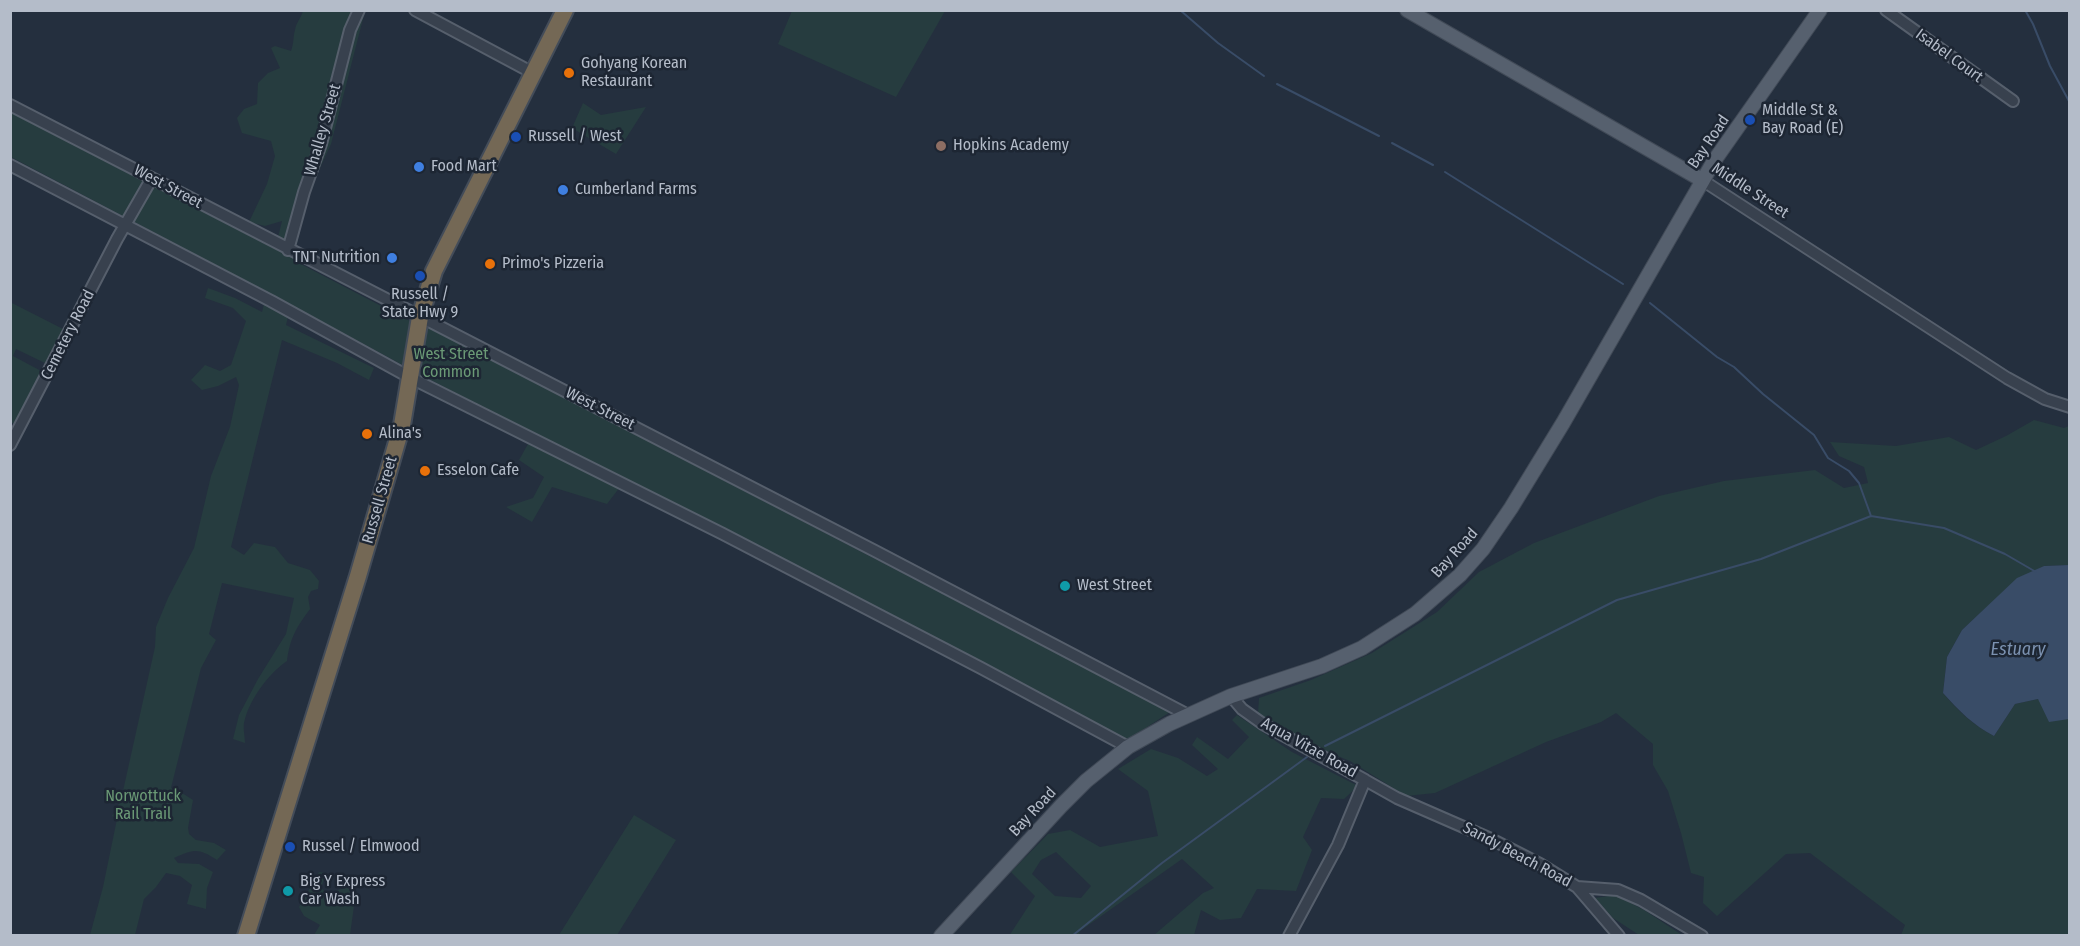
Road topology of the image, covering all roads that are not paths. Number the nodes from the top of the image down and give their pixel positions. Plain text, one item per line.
1 (359, 10) edge
2 (415, 10) edge
3 (565, 10) edge
4 (1407, 10) edge
5 (1820, 10) edge
6 (1886, 10) edge
7 (533, 72) junction
8 (2013, 101) dead end
9 (10, 105) edge
10 (10, 165) edge
11 (152, 178) junction
12 (1702, 180) junction
13 (124, 224) junction
14 (288, 250) junction
15 (420, 317) junction
16 (411, 378) junction
17 (2070, 407) edge
18 (10, 445) edge
19 (1231, 696) junction
20 (1188, 715) junction
21 (1128, 747) junction
22 (1365, 780) junction
23 (1577, 887) junction
24 (246, 936) edge
25 (941, 936) edge
26 (1289, 936) edge
27 (1619, 936) edge
28 (1702, 936) edge

1 - 14 street, Whalley Street
2 - 7 street
3 - 7 highway, Russell Street
4 - 12 main road, Middle Street
5 - 12 main road, Bay Road
6 - 8 street, Isabel Court
7 - 15 highway, Russell Street
9 - 11 street, West Street
10 - 13 street
11 - 13 street, Cemetery Road
11 - 14 street, West Street
12 - 17 street, Middle Street
12 - 19 main road, Bay Road
13 - 16 street
13 - 18 street, Cemetery Road
14 - 15 street, West Street
15 - 16 highway, Russell Street
15 - 20 street, West Street
16 - 21 street
16 - 24 highway, Russell Street
19 - 20 main road, Bay Road
19 - 22 street, Aqua Vitae Road
20 - 21 main road, Bay Road
21 - 25 main road, Bay Road
22 - 23 street, Sandy Beach Road
22 - 26 street, Aqua Vitae Road
23 - 27 street
23 - 28 street, Sandy Beach Road

